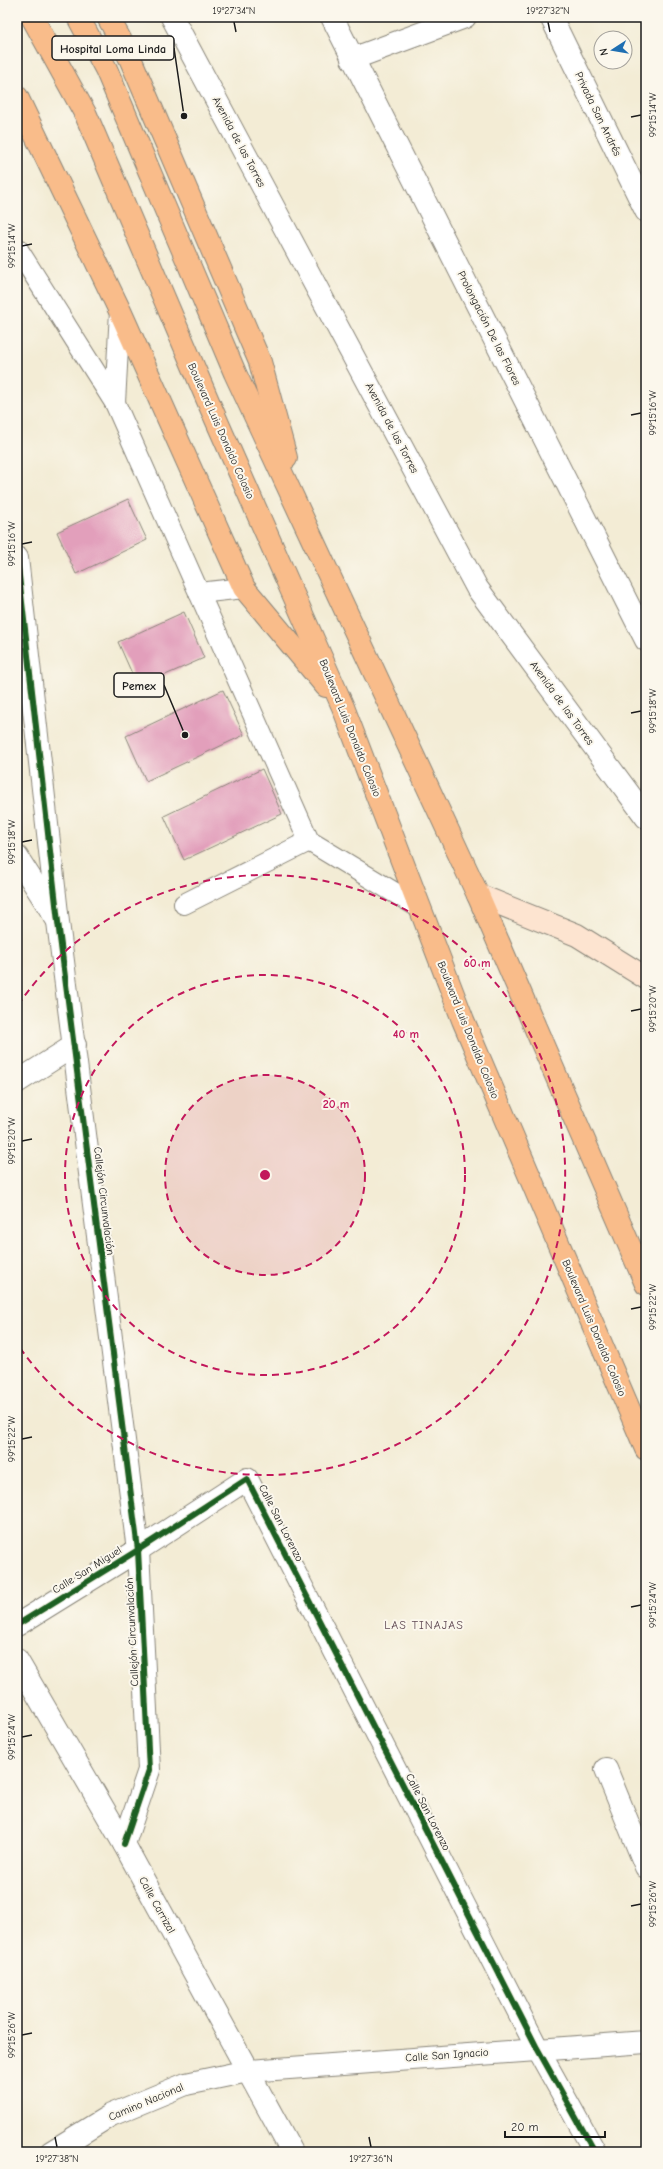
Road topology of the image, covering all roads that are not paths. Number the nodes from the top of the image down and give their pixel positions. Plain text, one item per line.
1 (32, 17) edge
2 (78, 17) edge
3 (108, 17) edge
4 (172, 17) edge
5 (332, 17) edge
6 (465, 17) edge
7 (551, 17) edge
8 (352, 60) junction
9 (17, 97) edge
10 (646, 211) edge
11 (17, 248) edge
12 (120, 311) junction
13 (115, 402) junction
14 (301, 515) junction
15 (17, 558) edge
16 (244, 588) junction
17 (199, 593) junction
18 (646, 640) edge
19 (343, 707) junction
20 (646, 817) edge
21 (309, 841) junction
22 (17, 856) edge
23 (478, 895) junction
24 (184, 904) dead end
25 (420, 908) junction
26 (58, 922) junction
27 (646, 978) edge
28 (75, 1045) junction
29 (17, 1082) edge
30 (646, 1284) edge
31 (646, 1449) edge
32 (247, 1479) joint
33 (138, 1550) junction
34 (17, 1625) edge
35 (17, 1660) edge
36 (606, 1769) dead end
37 (124, 1844) junction
38 (646, 1867) edge
39 (646, 2042) edge
40 (537, 2048) junction
41 (248, 2071) junction
42 (51, 2152) edge
43 (292, 2152) edge
44 (595, 2152) edge

1 - 19 highway, Boulevard Luis Donaldo Colosio
2 - 14 highway
3 - 14 highway
4 - 20 street, Avenida de las Torres
5 - 8 street, Prolongación De las Flores
6 - 8 street
7 - 10 street, Privada San Andrés
8 - 18 street, Prolongación De las Flores
9 - 12 highway
11 - 13 lane
12 - 13 lane
12 - 16 highway
13 - 17 lane
14 - 23 highway
15 - 26 street, Callejón Circunvalación
16 - 17 lane
16 - 19 highway
17 - 21 lane
19 - 25 highway, Boulevard Luis Donaldo Colosio
21 - 24 lane
21 - 25 lane
22 - 26 street
23 - 27 main road
23 - 30 highway
25 - 31 highway, Boulevard Luis Donaldo Colosio
26 - 28 street, Callejón Circunvalación
28 - 29 street
28 - 33 street, Callejón Circunvalación
32 - 33 street, Calle San Miguel
32 - 40 street, Calle San Lorenzo
33 - 34 street, Calle San Miguel
33 - 37 street, Callejón Circunvalación
35 - 37 street, Calle Carrizal
36 - 38 street
37 - 41 street, Calle Carrizal
39 - 40 street, Calle San Ignacio
40 - 41 street, Calle San Ignacio
40 - 44 street, Calle San Lorenzo
41 - 42 street, Camino Nacional
41 - 43 street, Calle Carrizal

